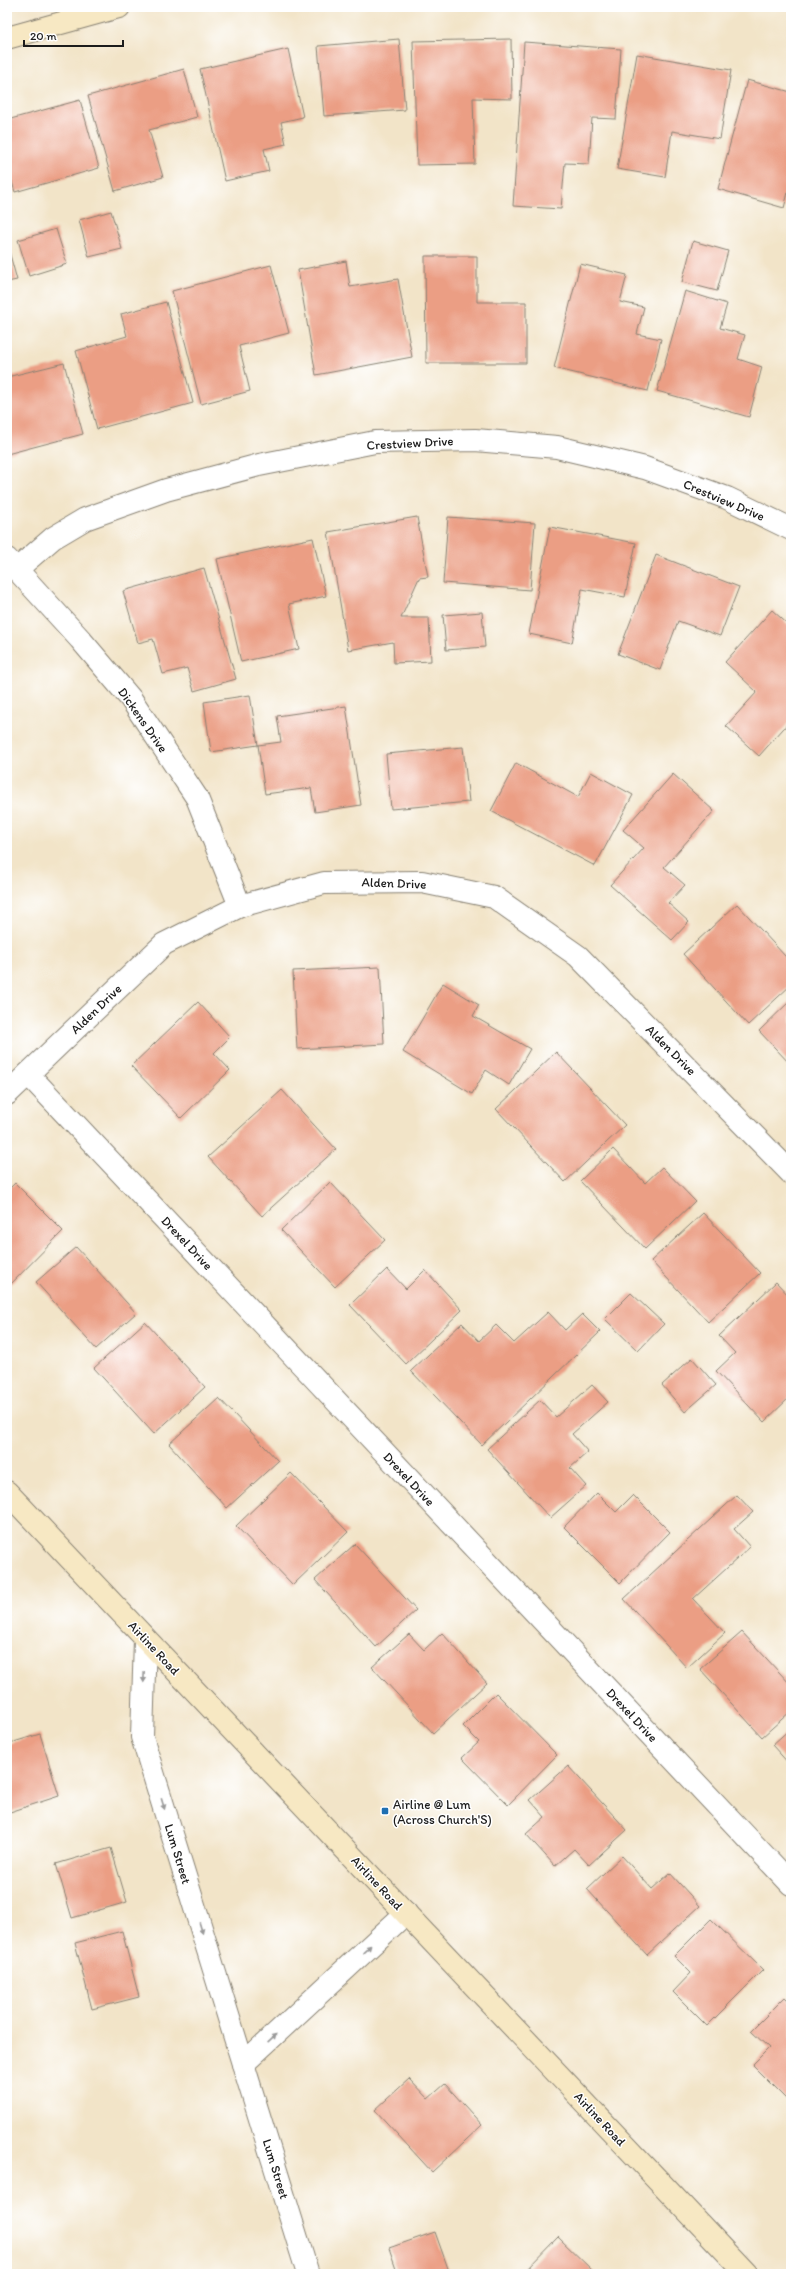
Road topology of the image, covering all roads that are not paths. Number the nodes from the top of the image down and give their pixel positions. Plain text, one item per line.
1 (119, 7) edge
2 (7, 38) edge
3 (791, 529) edge
4 (12, 565) edge
5 (240, 906) junction
6 (28, 1074) junction
7 (7, 1094) edge
8 (791, 1173) edge
9 (7, 1492) edge
10 (145, 1638) junction
11 (791, 1884) edge
12 (406, 1914) junction
13 (243, 2064) junction
14 (308, 2274) edge
15 (747, 2274) edge

1 - 2 main road
3 - 4 street, Crestview Drive
4 - 5 street, Dickens Drive
5 - 6 street, Alden Drive
5 - 8 street, Alden Drive
6 - 7 street, Alden Drive
6 - 11 street, Drexel Drive
9 - 10 main road, Airline Road
10 - 12 main road, Airline Road
10 -> 13 street, Lum Street
13 -> 12 street
12 - 15 main road, Airline Road
13 - 14 street, Lum Street

